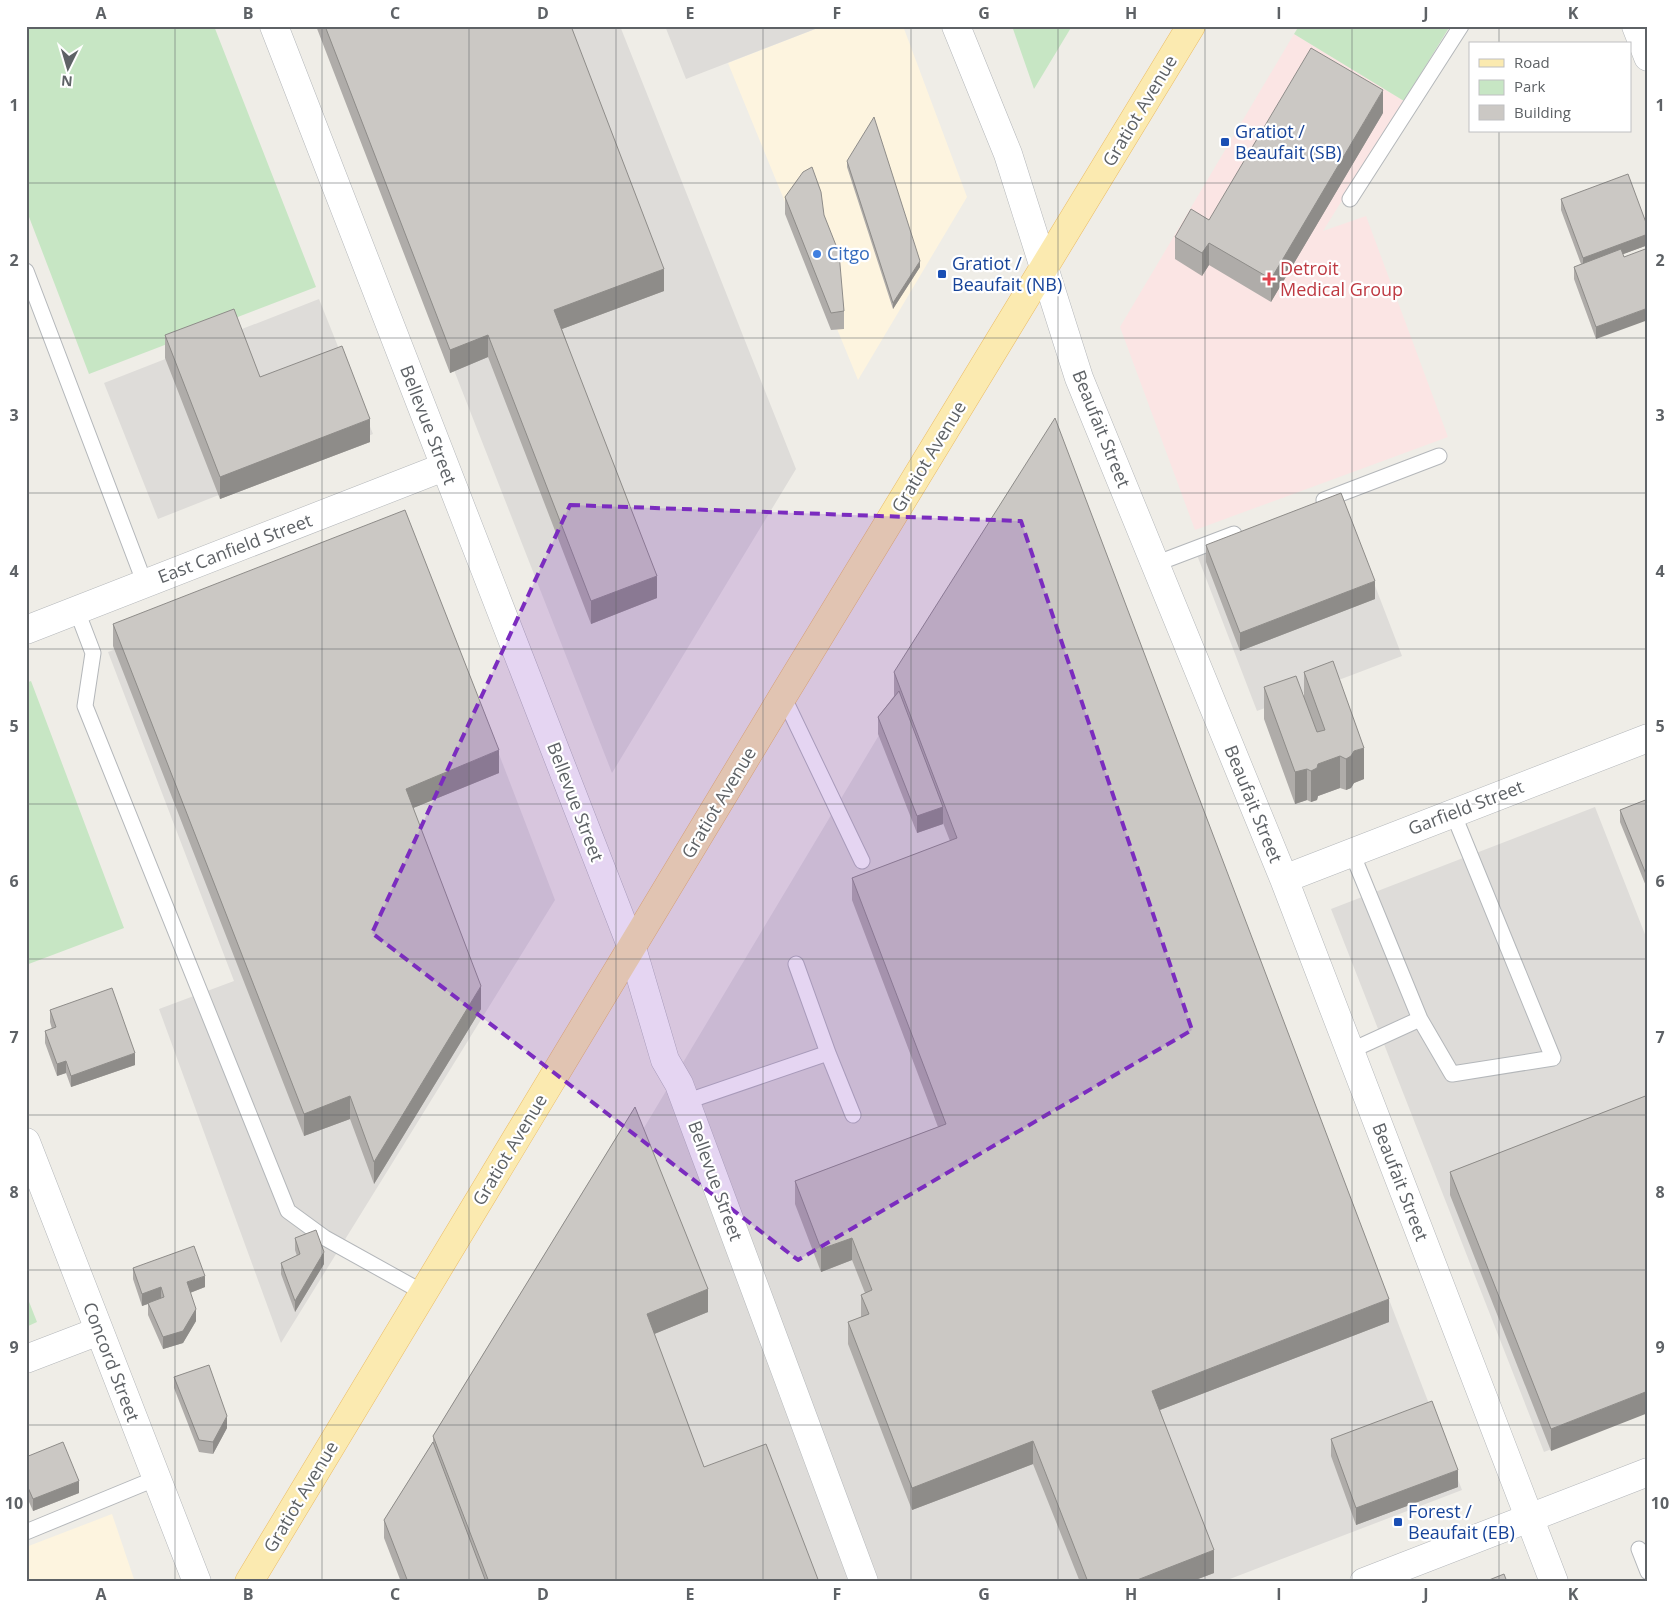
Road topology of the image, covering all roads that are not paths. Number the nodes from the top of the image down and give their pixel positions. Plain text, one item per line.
1 (274, 26) edge
2 (956, 26) edge
3 (1191, 26) edge
4 (1461, 26) edge
5 (1636, 26) edge
6 (1648, 57) edge
7 (1350, 199) dead end
8 (1044, 268) junction
9 (26, 271) edge
10 (1439, 456) dead end
11 (444, 467) junction
12 (1311, 505) edge
13 (1246, 529) edge
14 (1155, 564) junction
15 (145, 584) junction
16 (77, 611) junction
17 (26, 630) edge
18 (783, 696) junction
19 (1648, 738) edge
20 (1453, 813) junction
21 (1352, 853) junction
22 (862, 861) dead end
23 (1284, 879) junction
24 (632, 948) junction
25 (796, 964) dead end
26 (1420, 1019) junction
27 (1350, 1051) junction
28 (828, 1053) junction
29 (685, 1102) junction
30 (853, 1115) dead end
31 (26, 1142) edge
32 (424, 1294) junction
33 (99, 1330) junction
34 (26, 1359) edge
35 (1648, 1472) edge
36 (157, 1478) junction
37 (1529, 1518) junction
38 (26, 1532) edge
39 (1639, 1549) dead end
40 (1648, 1572) edge
41 (197, 1582) edge
42 (249, 1582) edge
43 (864, 1582) edge
44 (1364, 1582) edge
45 (1554, 1582) edge

1 - 11 street, Bellevue Street
2 - 8 street, Beaufait Street
3 - 8 main road, Gratiot Avenue
4 - 7 lane
5 - 6 street
8 - 14 street, Beaufait Street
8 - 18 main road, Gratiot Avenue
9 - 15 lane
10 - 12 lane
11 - 15 street, East Canfield Street
11 - 24 street, Bellevue Street
13 - 14 lane
14 - 23 street, Beaufait Street
15 - 16 street, East Canfield Street
16 - 17 street, East Canfield Street
16 - 32 lane
18 - 22 lane
18 - 24 main road, Gratiot Avenue
19 - 20 street, Garfield Street
20 - 21 street, Garfield Street
20 - 26 lane
21 - 23 street, Garfield Street
21 - 26 lane
23 - 27 street, Beaufait Street
24 - 29 street, Bellevue Street
24 - 32 main road, Gratiot Avenue
25 - 28 lane
26 - 27 lane
27 - 37 street, Beaufait Street
28 - 29 lane
28 - 30 lane
29 - 43 street, Bellevue Street
31 - 33 street, Concord Street
32 - 42 main road, Gratiot Avenue
33 - 34 street
33 - 36 street, Concord Street
35 - 37 street
36 - 38 lane
36 - 41 street, Concord Street
37 - 44 street
37 - 45 street, Beaufait Street
39 - 40 lane

